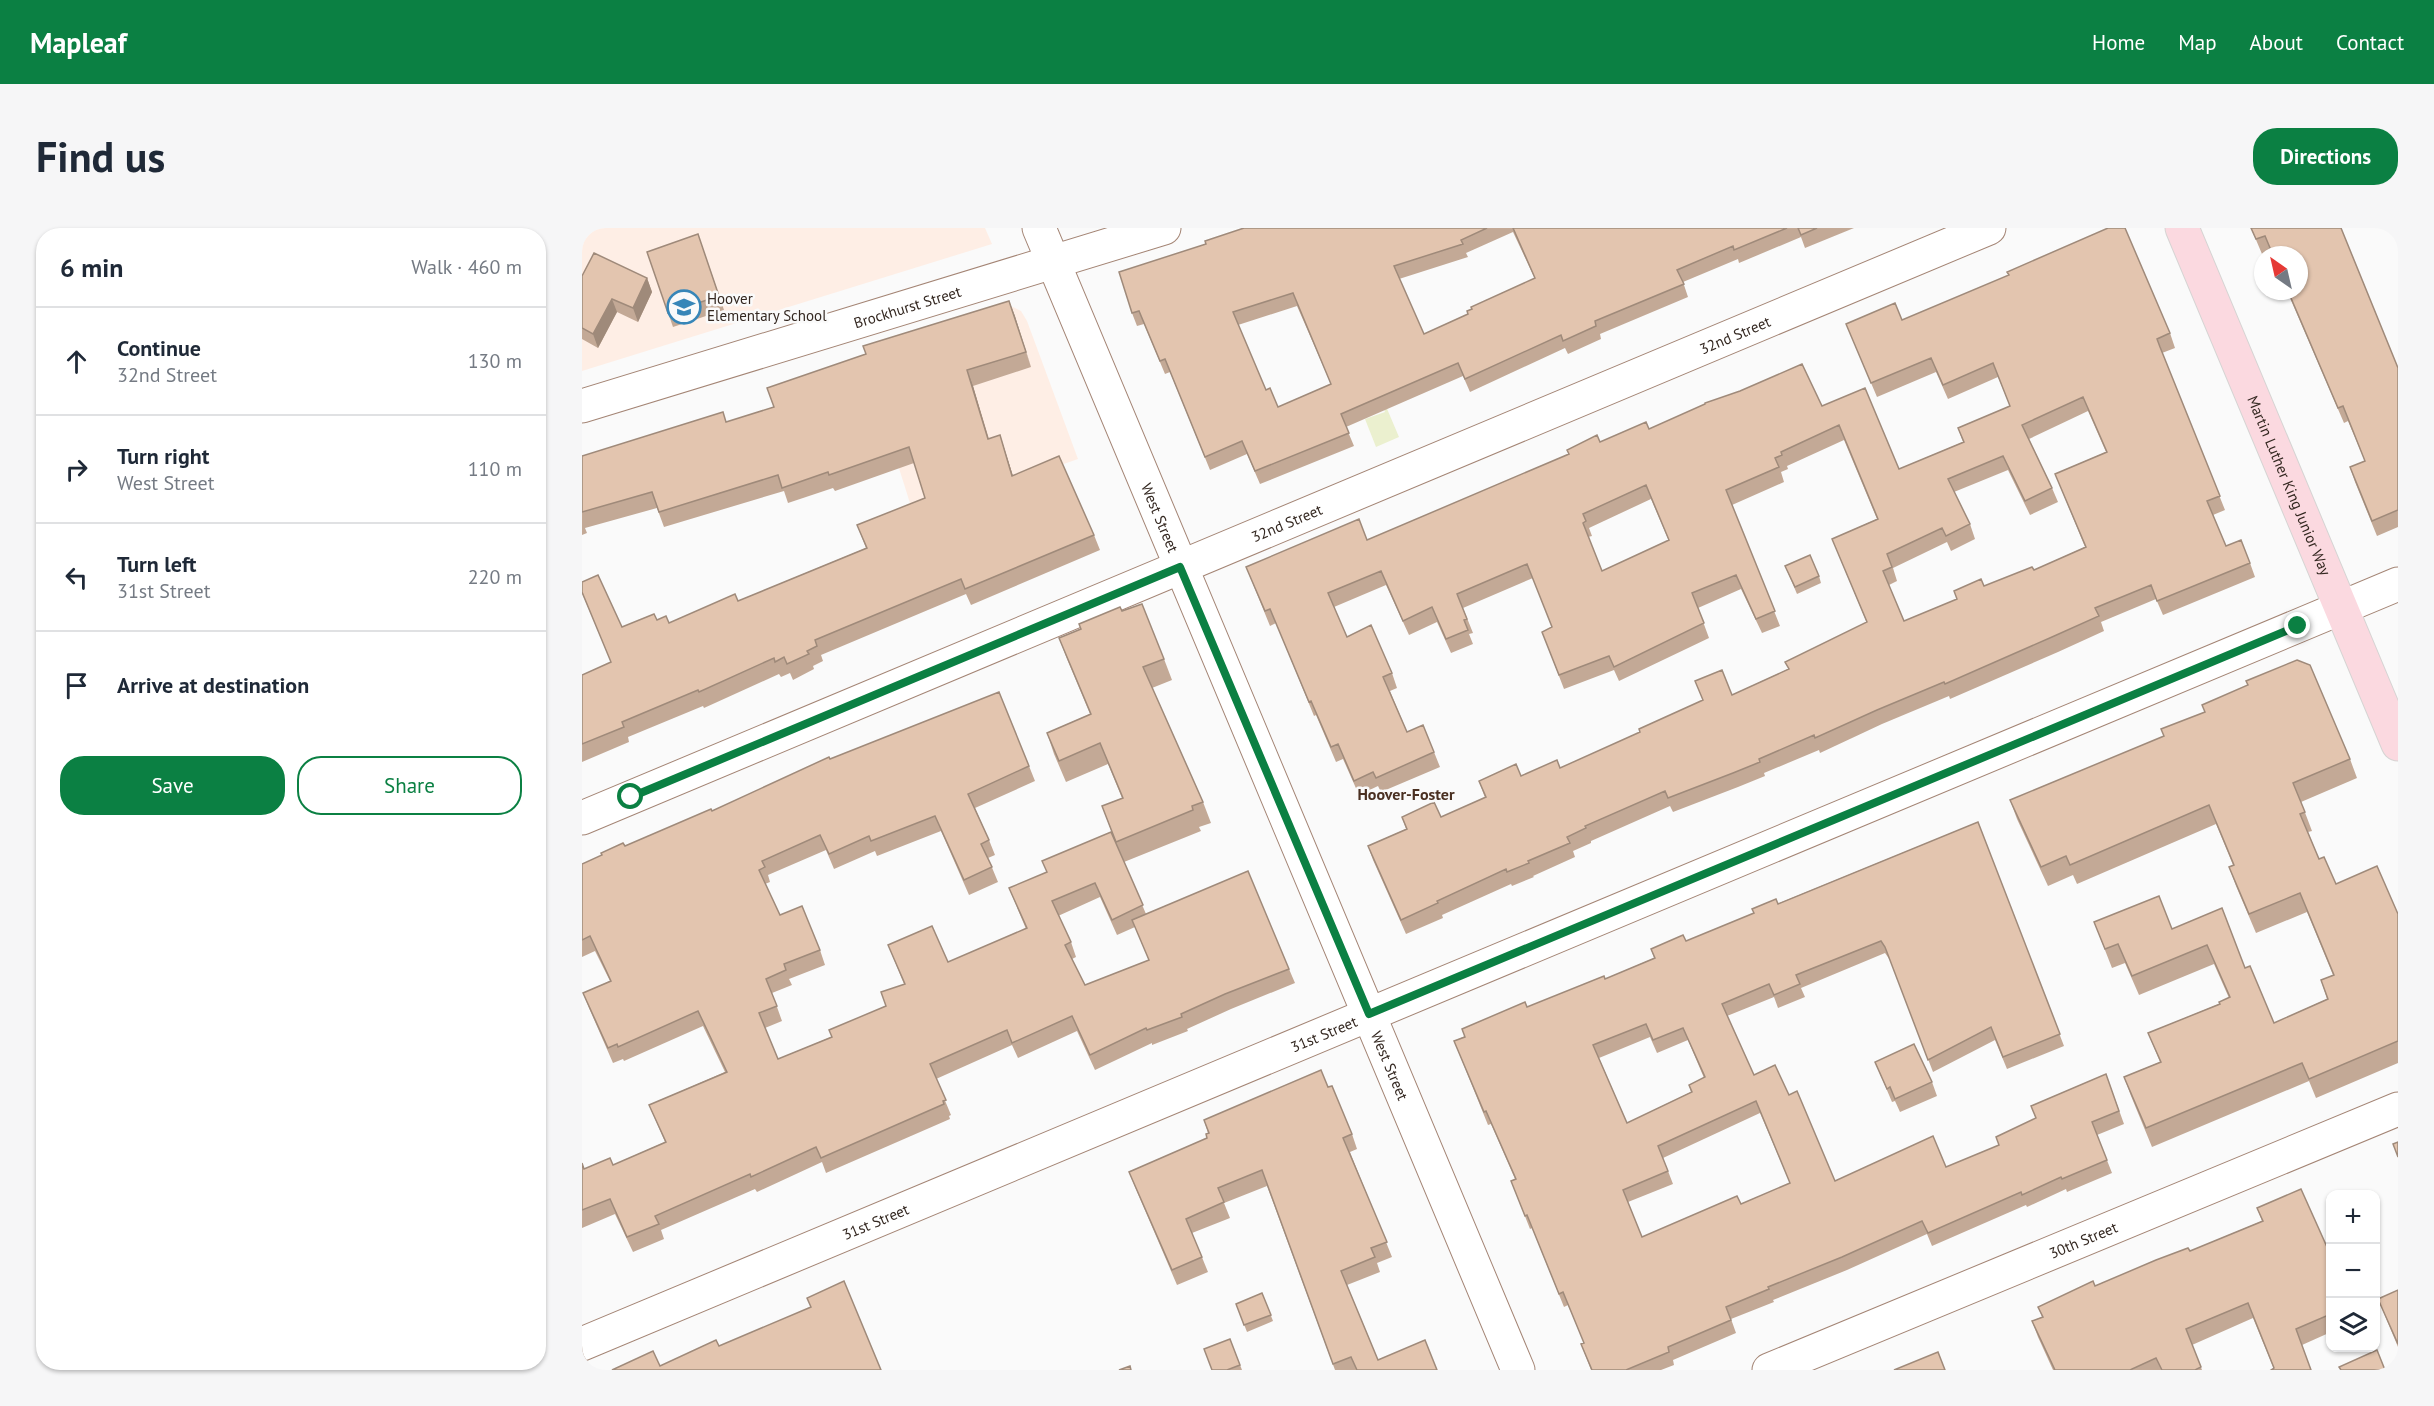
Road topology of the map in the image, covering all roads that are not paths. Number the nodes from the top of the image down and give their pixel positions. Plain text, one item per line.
1 (1040, 228) edge
2 (1164, 228) edge
3 (1989, 228) edge
4 (2182, 228) edge
5 (1054, 263) junction
6 (582, 406) edge
7 (1180, 567) junction
8 (2398, 584) edge
9 (2341, 608) junction
10 (2398, 744) edge
11 (582, 818) edge
12 (1369, 1014) junction
13 (2398, 1109) edge
14 (582, 1344) edge
15 (1518, 1370) edge
16 (1770, 1370) edge

1 - 5 street, West Street
2 - 5 street, Brockhurst Street
3 - 7 street, 32nd Street
4 - 9 main road, Martin Luther King Junior Way
5 - 6 street, Brockhurst Street
5 - 7 street, West Street
7 - 11 street, 32nd Street
7 - 12 street, West Street
8 - 9 street, 31st Street
9 - 10 main road, Martin Luther King Junior Way
9 - 12 street, 31st Street
12 - 14 street, 31st Street
12 - 15 street, West Street
13 - 16 street, 30th Street

